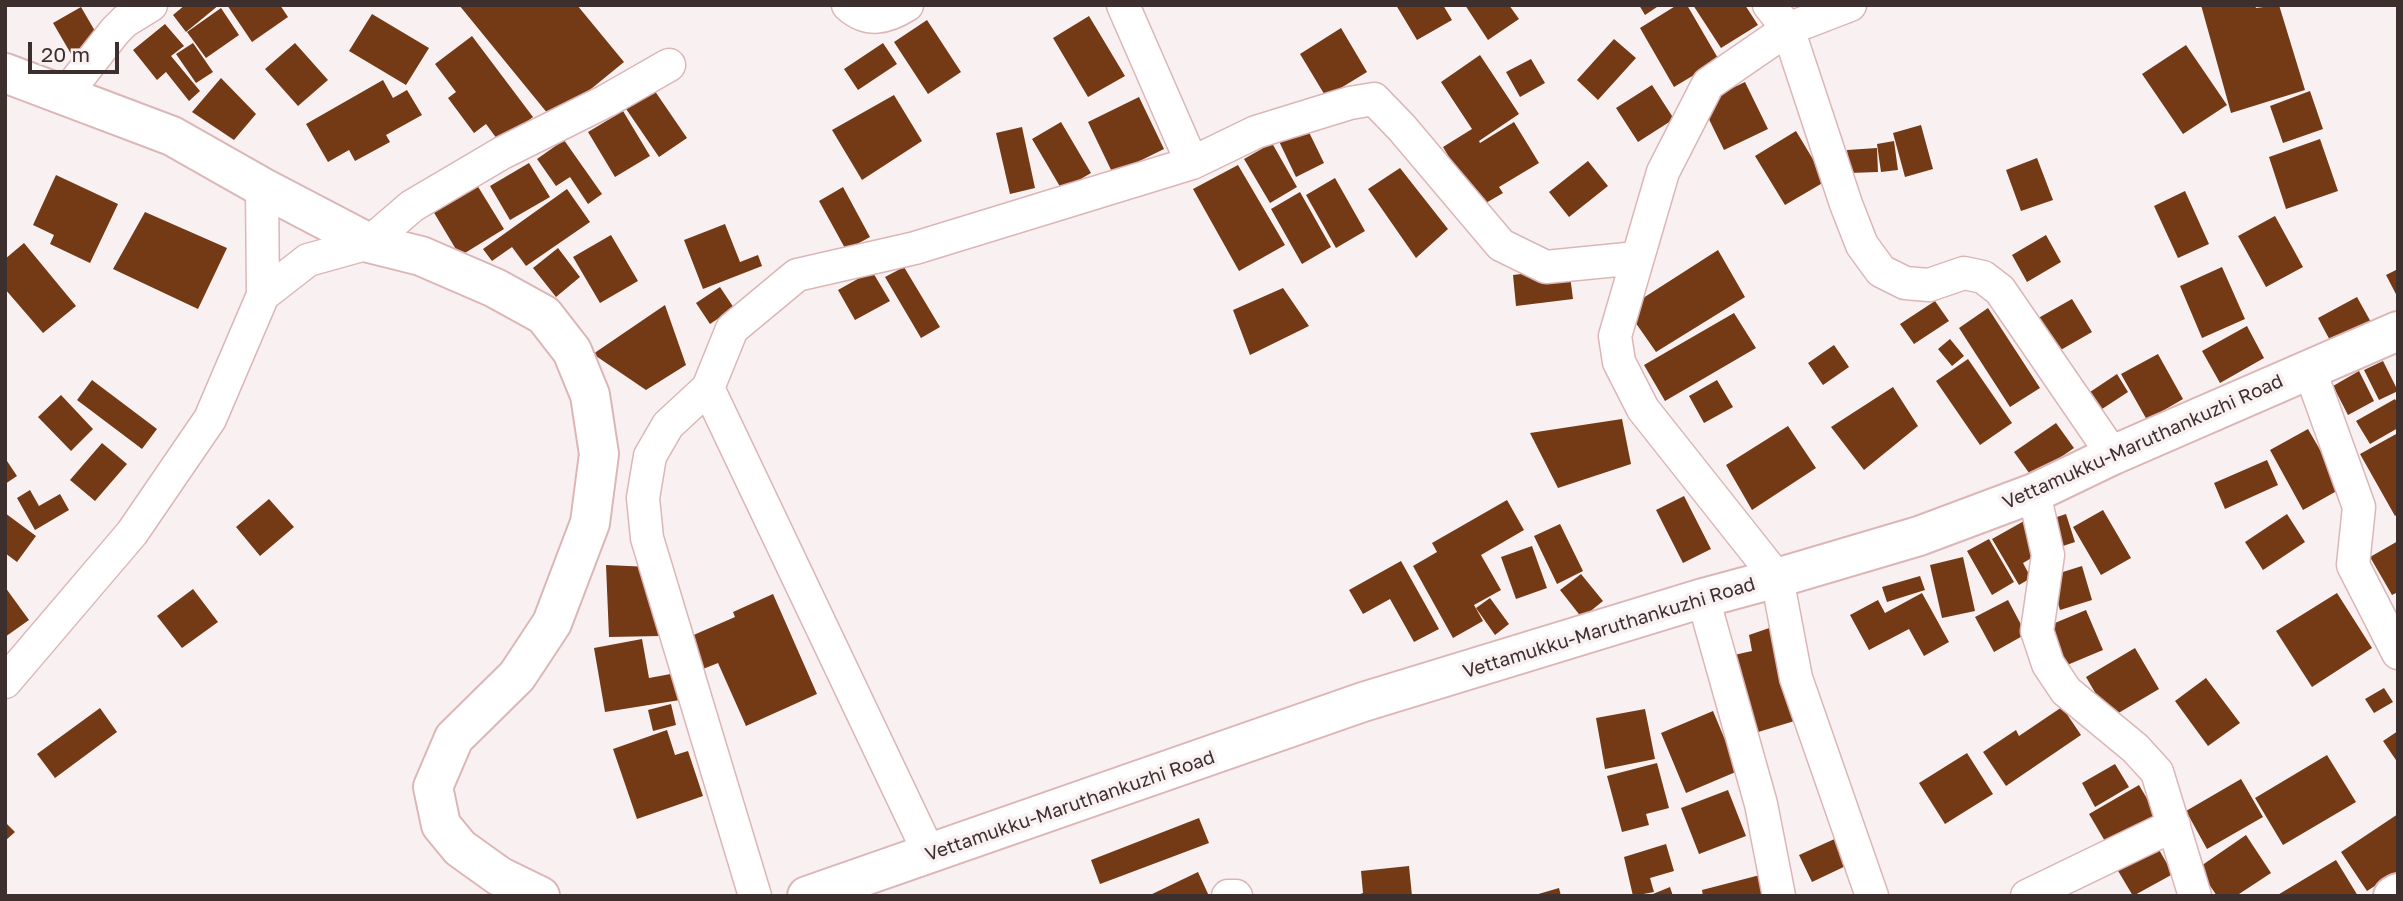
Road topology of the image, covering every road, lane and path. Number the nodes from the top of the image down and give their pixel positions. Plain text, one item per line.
1 (848, 5) edge
2 (907, 5) edge
3 (1123, 5) edge
4 (1850, 5) edge
5 (130, 11) edge
6 (1778, 17) edge
7 (669, 65) dead end
8 (5, 73) edge
9 (65, 95) junction
10 (1192, 163) junction
11 (262, 187) junction
12 (369, 243) junction
13 (1637, 258) junction
14 (263, 295) junction
15 (2398, 331) edge
16 (2309, 368) junction
17 (709, 388) junction
18 (2113, 455) junction
19 (2034, 493) junction
20 (1777, 578) junction
21 (1703, 598) junction
22 (2398, 653) edge
23 (5, 682) edge
24 (2174, 825) junction
25 (930, 855) junction
26 (2398, 893) edge
27 (540, 896) edge
28 (755, 896) edge
29 (807, 896) edge
30 (1228, 896) edge
31 (1236, 896) edge
32 (1779, 896) edge
33 (1872, 896) edge
34 (2027, 896) edge
35 (2194, 896) edge
36 (2393, 896) edge

1 - 2 street
3 - 10 street
4 - 6 street
5 - 9 street
6 - 13 street
6 - 18 street
7 - 12 street
8 - 9 main road
9 - 11 main road
10 - 13 street
10 - 17 street
11 - 12 main road
11 - 14 street
12 - 14 street
12 - 27 main road
13 - 20 street
14 - 23 street
15 - 16 main road, Vettamukku-Maruthankuzhi Road
16 - 18 main road, Vettamukku-Maruthankuzhi Road
16 - 22 street
17 - 25 street
17 - 28 street
18 - 19 main road, Vettamukku-Maruthankuzhi Road
19 - 20 main road, Vettamukku-Maruthankuzhi Road
19 - 24 street
20 - 21 main road, Vettamukku-Maruthankuzhi Road
20 - 33 street
21 - 25 main road, Vettamukku-Maruthankuzhi Road
21 - 32 street
24 - 34 street
24 - 35 street
25 - 29 main road, Vettamukku-Maruthankuzhi Road
26 - 36 main road
30 - 31 street

